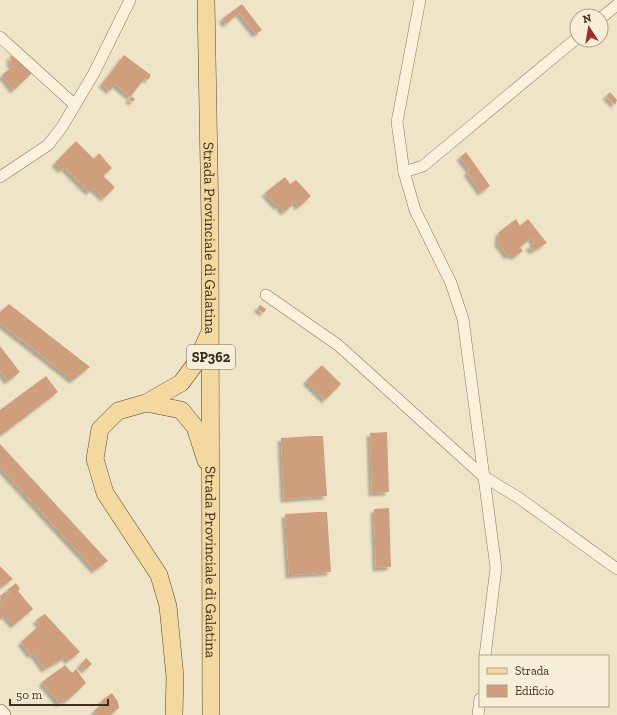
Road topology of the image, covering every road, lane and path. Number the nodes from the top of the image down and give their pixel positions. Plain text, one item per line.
1 (130, 0) edge
2 (206, 0) edge
3 (420, 0) edge
4 (617, 5) edge
5 (609, 12) edge
6 (0, 37) edge
7 (569, 45) edge
8 (75, 105) junction
9 (404, 172) junction
10 (0, 177) edge
11 (266, 295) dead end
12 (210, 330) junction
13 (146, 403) junction
14 (483, 476) junction
15 (211, 478) junction
16 (617, 569) edge
17 (485, 655) edge
18 (0, 712) edge
19 (3, 715) edge
20 (174, 715) edge
21 (212, 715) edge

1 - 8 street
2 - 12 main road, Strada Provinciale di Galatina / SP362
3 - 9 street
4 - 5 street
6 - 8 street
7 - 9 street
8 - 10 street
9 - 14 street
11 - 14 street
12 - 13 main road
12 - 15 main road, Strada Provinciale di Galatina / SP362
13 - 15 main road
13 - 20 main road
14 - 16 street
14 - 17 street
15 - 21 main road, Strada Provinciale di Galatina / SP362
18 - 19 main road

